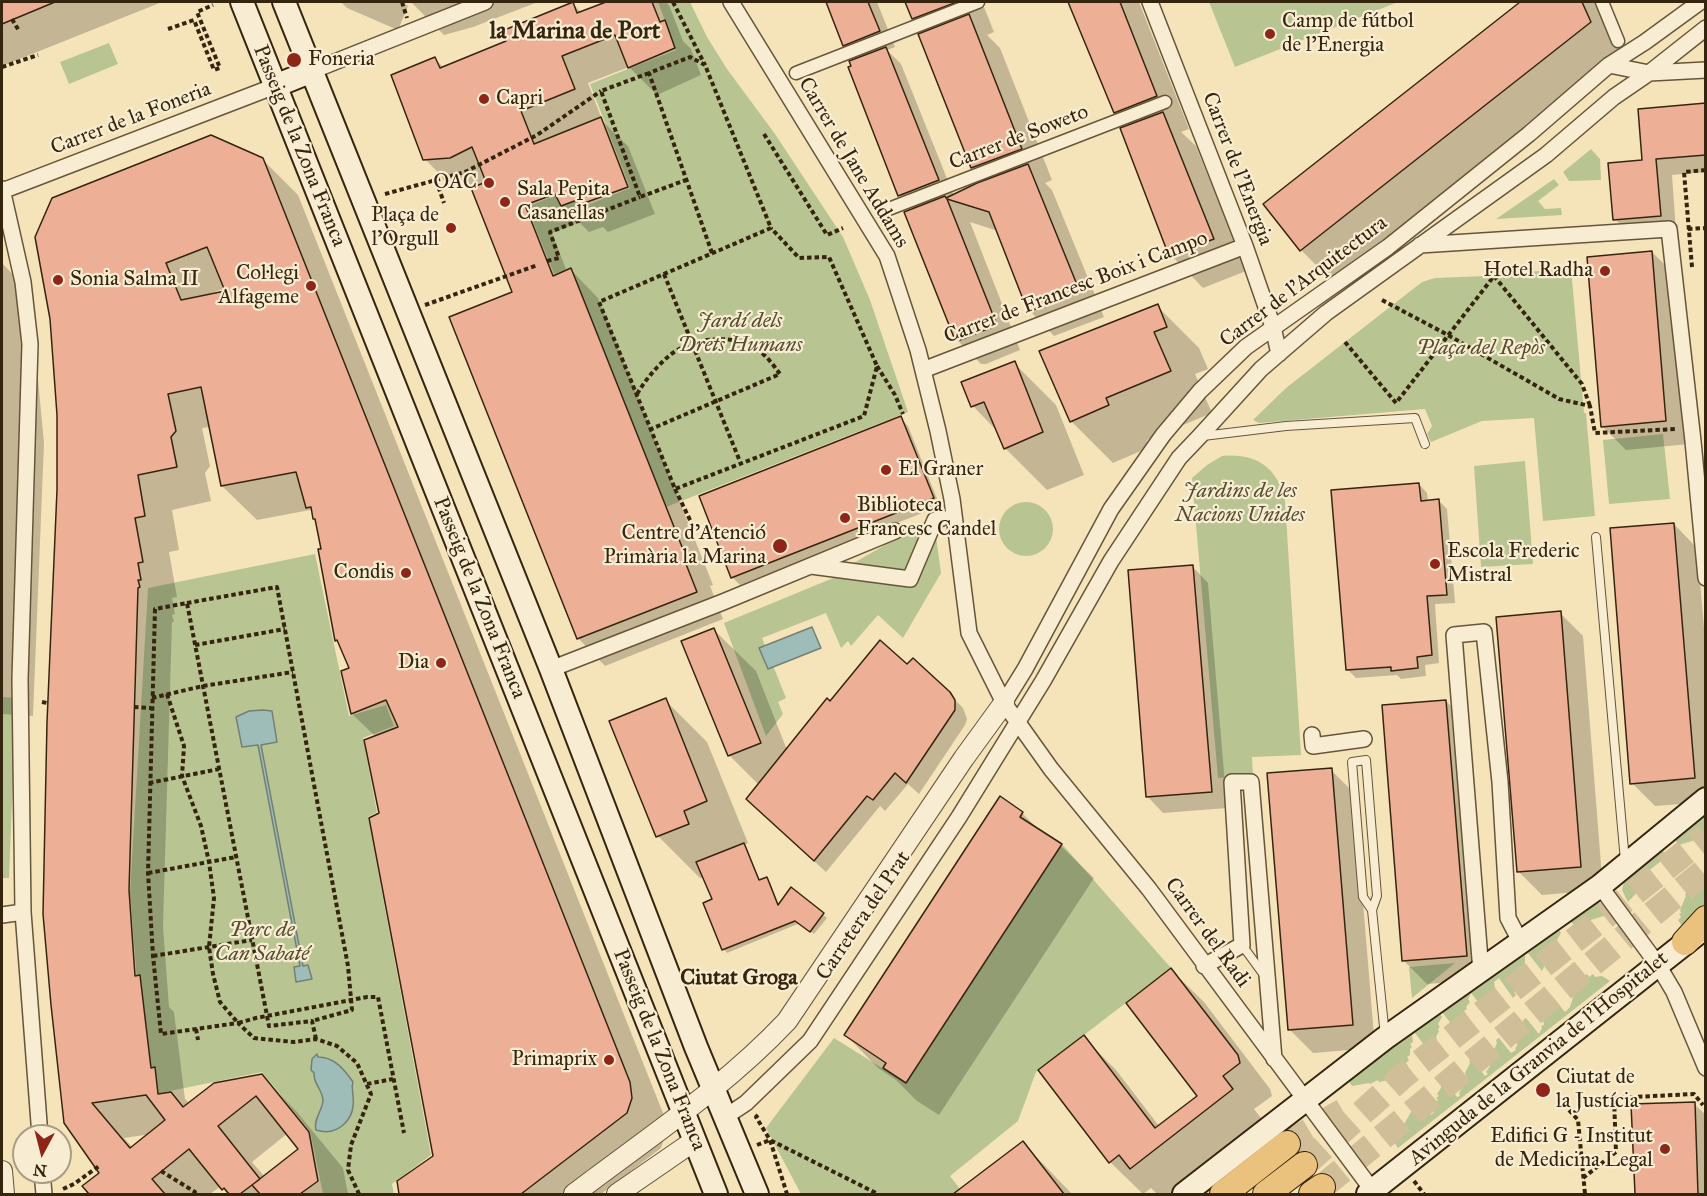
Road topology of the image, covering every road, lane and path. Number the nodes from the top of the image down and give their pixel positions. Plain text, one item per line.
1 (242, 2) edge
2 (284, 2) edge
3 (402, 2) edge
4 (485, 2) edge
5 (674, 2) edge
6 (730, 2) edge
7 (978, 2) edge
8 (1150, 2) edge
9 (1602, 2) edge
10 (1700, 2) edge
11 (213, 5) dead end
12 (407, 18) dead end
13 (12, 19) dead end
14 (1706, 28) edge
15 (168, 29) dead end
16 (19, 31) dead end
17 (1618, 41) dead end
18 (38, 55) dead end
19 (705, 65) junction
20 (1609, 65) junction
21 (2, 68) edge
22 (1706, 70) edge
23 (312, 71) junction
24 (649, 73) junction
25 (796, 73) dead end
26 (1649, 73) junction
27 (275, 86) junction
28 (601, 91) junction
29 (1165, 102) dead end
30 (764, 134) dead end
31 (436, 180) junction
32 (686, 180) junction
33 (2, 190) edge
34 (385, 194) dead end
35 (640, 197) junction
36 (444, 203) dead end
37 (886, 210) dead end
38 (771, 228) junction
39 (843, 228) dead end
40 (1420, 245) junction
41 (1245, 246) junction
42 (712, 253) junction
43 (547, 261) dead end
44 (537, 265) dead end
45 (1488, 270) dead end
46 (664, 274) junction
47 (1494, 276) junction
48 (1382, 300) dead end
49 (425, 305) dead end
50 (1273, 327) junction
51 (1448, 335) junction
52 (1345, 342) dead end
53 (692, 344) junction
54 (1279, 354) junction
55 (877, 366) junction
56 (923, 370) junction
57 (637, 395) junction
58 (715, 402) junction
59 (1590, 406) junction
60 (903, 414) dead end
61 (651, 429) junction
62 (1676, 429) dead end
63 (1199, 437) junction
64 (1425, 444) dead end
65 (741, 464) junction
66 (675, 489) junction
67 (942, 518) dead end
68 (692, 522) dead end
69 (895, 531) dead end
70 (1596, 537) dead end
71 (811, 566) junction
72 (1706, 578) edge
73 (187, 603) junction
74 (285, 629) junction
75 (195, 645) junction
76 (551, 669) junction
77 (293, 672) junction
78 (203, 686) junction
79 (167, 694) junction
80 (152, 698) junction
81 (1004, 703) junction
82 (134, 707) dead end
83 (151, 708) junction
84 (1017, 721) junction
85 (1312, 735) dead end
86 (1364, 739) dead end
87 (219, 770) junction
88 (182, 776) junction
89 (149, 783) junction
90 (1706, 799) edge
91 (236, 857) junction
92 (209, 862) junction
93 (1625, 865) junction
94 (148, 873) junction
95 (1600, 886) junction
96 (1372, 910) junction
97 (23, 912) junction
98 (2, 915) edge
99 (1706, 918) edge
100 (1706, 928) edge
101 (252, 940) junction
102 (1685, 942) junction
103 (1521, 943) junction
104 (1242, 945) junction
105 (209, 947) junction
106 (153, 956) junction
107 (1658, 965) junction
108 (1203, 966) junction
109 (1481, 972) junction
110 (1267, 980) junction
111 (351, 1001) junction
112 (267, 1017) junction
113 (312, 1021) junction
114 (238, 1023) junction
115 (196, 1029) junction
116 (1385, 1038) junction
117 (315, 1039) junction
118 (198, 1040) dead end
119 (1274, 1059) junction
120 (1706, 1068) edge
121 (393, 1079) junction
122 (367, 1084) junction
123 (712, 1088) junction
124 (1559, 1099) dead end
125 (1304, 1101) junction
126 (1703, 1105) dead end
127 (763, 1110) dead end
128 (683, 1113) junction
129 (725, 1117) junction
130 (39, 1124) edge
131 (404, 1133) dead end
132 (770, 1140) junction
133 (694, 1141) junction
134 (1287, 1144) tunnel mouth
135 (755, 1147) dead end
136 (1304, 1165) tunnel mouth
137 (99, 1166) dead end
138 (2, 1171) edge
139 (161, 1171) dead end
140 (1583, 1178) junction
141 (1413, 1180) dead end
142 (63, 1189) dead end
143 (1370, 1193) edge
144 (4, 1194) edge
145 (193, 1194) edge
146 (359, 1194) edge
147 (574, 1194) edge
148 (617, 1194) edge
149 (716, 1194) edge
150 (757, 1194) edge
151 (787, 1194) edge
152 (878, 1194) edge
153 (1184, 1194) edge
154 (1222, 1194) edge
155 (1266, 1194) edge
156 (1424, 1194) edge
157 (1584, 1194) edge

1 - 27 main road, Passeig de la Zona Franca
2 - 23 main road, Passeig de la Zona Franca
3 - 12 path
4 - 23 street
5 - 19 path
6 - 56 street, Carrer de Jane Addams
7 - 25 street
8 - 41 street, Carrer de l'Energia
9 - 17 street
10 - 20 street, Carrer de l'Arquitectura
11 - 15 path
13 - 16 path
14 - 26 street, Carrer de l'Arquitectura
18 - 21 path
19 - 24 path
19 - 38 path
20 - 26 street
20 - 50 street, Carrer de l'Arquitectura
22 - 26 street
23 - 27 main road
23 - 76 main road, Passeig de la Zona Franca
24 - 28 path
24 - 32 path
26 - 40 street, Carrer de l'Arquitectura
27 - 33 street, Carrer de la Foneria
27 - 128 main road, Passeig de la Zona Franca
28 - 31 path
28 - 35 path
29 - 37 street, Carrer de Soweto
30 - 39 path, Carrer de Jane Addams
31 - 34 path
31 - 36 path
32 - 35 path
32 - 42 path
33 - 97 street
35 - 43 path
38 - 42 path
38 - 55 path
40 - 54 street, Carrer de l'Arquitectura
40 - 72 street, Carrer de l'Arquitectura
41 - 50 street, Carrer de l'Energia
41 - 56 street, Carrer de Francesc Boix i Campo
42 - 46 path
44 - 49 path
45 - 47 path
46 - 53 path
46 - 57 path
47 - 51 path
47 - 59 path
48 - 51 path
50 - 54 street, Carrer de l'Energia
50 - 81 street, Carrer de l'Arquitectura
51 - 52 path
51 - 59 path
53 - 57 path
53 - 58 path
53 - 58 path
54 - 63 street, Carrer de l'Arquitectura
55 - 60 path
55 - 65 path
56 - 81 street, Carrer de Jane Addams
57 - 61 path
58 - 61 path
58 - 65 path
59 - 62 path
61 - 66 path
63 - 64 lane
63 - 84 street, Carrer de l'Arquitectura
65 - 66 path
66 - 68 path
67 - 71 street
69 - 71 street
70 - 93 lane
71 - 76 street
73 - 74 path
73 - 75 path
73 - 80 path
74 - 75 path
74 - 77 path
75 - 78 path
76 - 123 main road, Passeig de la Zona Franca
77 - 78 path
77 - 111 path
78 - 79 path
78 - 87 path
79 - 80 path
79 - 88 path
80 - 83 path
81 - 84 street, Carrer del Radi
81 - 123 street, Carretera del Prat
82 - 83 path
83 - 89 path
84 - 108 street, Carrer del Radi
84 - 129 street, Carretera del Prat
85 - 86 street
87 - 88 path
87 - 91 path
88 - 89 path
88 - 92 path
89 - 94 path
90 - 93 main road
91 - 92 path
91 - 101 path
92 - 94 path
92 - 105 path
93 - 95 main road
94 - 106 path
95 - 103 main road
95 - 107 street
96 - 96 lane
96 - 116 lane
97 - 98 street
97 - 130 street
99 - 102 highway
100 - 102 main road, Avinguda de la Granvia de l'Hospitalet
101 - 105 path
101 - 112 path
102 - 107 main road, Avinguda de la Granvia de l'Hospitalet
103 - 109 main road
103 - 109 street
104 - 108 street
104 - 110 lane
104 - 110 street
105 - 106 path
105 - 114 path
106 - 115 path
107 - 120 street
107 - 143 main road, Avinguda de la Granvia de l'Hospitalet
108 - 119 street, Carrer del Radi
109 - 116 main road
110 - 119 street
111 - 112 path
111 - 113 path
111 - 121 path
112 - 113 path
112 - 114 path
113 - 117 path
114 - 115 path
114 - 117 path
115 - 118 path
116 - 125 main road
117 - 122 path
119 - 125 street, Carrer del Radi
121 - 122 path
121 - 131 path
122 - 146 path
123 - 128 street, Carretera del Prat
123 - 129 main road, Passeig de la Zona Franca
124 - 140 path, Avinguda de la Granvia de l'Hospitalet
125 - 143 street, Carrer del Radi
125 - 153 main road
126 - 140 path
127 - 132 path
128 - 133 main road, Passeig de la Zona Franca
128 - 147 street, Carretera del Prat
129 - 133 main road
129 - 150 main road, Passeig de la Zona Franca
132 - 135 path
132 - 151 path
132 - 152 path
133 - 148 street
133 - 149 main road, Passeig de la Zona Franca
134 - 154 highway
136 - 155 highway
137 - 142 path
138 - 144 street
139 - 145 path
140 - 157 path, Avinguda de la Granvia de l'Hospitalet
141 - 156 path

